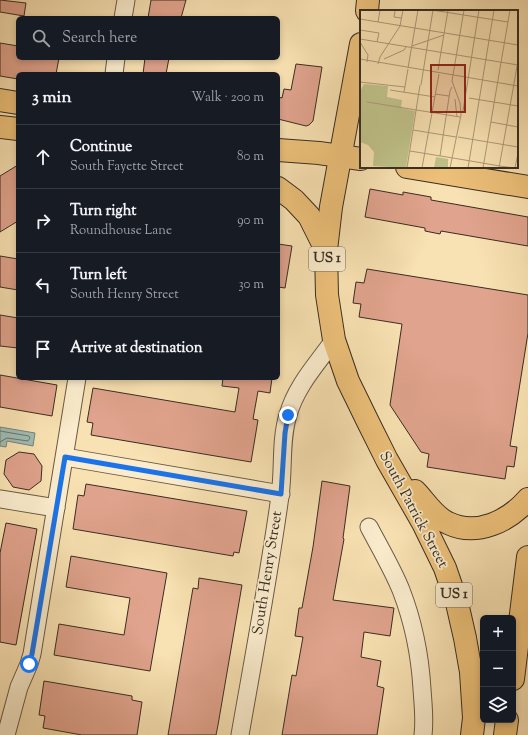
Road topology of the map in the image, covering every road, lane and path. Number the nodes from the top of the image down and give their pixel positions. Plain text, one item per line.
1 (126, 0) edge
2 (368, 0) edge
3 (367, 10) edge
4 (123, 16) edge
5 (360, 55) edge
6 (116, 60) edge
7 (114, 72) edge
8 (0, 100) edge
9 (16, 104) edge
10 (0, 126) edge
11 (16, 130) edge
12 (280, 150) edge
13 (351, 158) edge
14 (413, 168) edge
15 (528, 187) edge
16 (280, 190) edge
17 (326, 250) junction
18 (334, 340) junction
19 (77, 380) edge
20 (65, 457) junction
21 (391, 468) junction
22 (281, 494) junction
23 (0, 499) edge
24 (528, 499) edge
25 (56, 508) junction
26 (368, 527) dead end
27 (528, 557) edge
28 (516, 655) edge
29 (507, 723) edge
30 (6, 735) edge
31 (240, 735) edge
32 (423, 735) edge
33 (472, 735) edge
34 (505, 735) edge

1 - 4 street
2 - 3 main road
5 - 13 main road, US 1
6 - 7 street
8 - 9 main road
10 - 11 main road
12 - 13 main road
13 - 17 main road, US 1
14 - 15 main road
16 - 17 main road
17 - 18 main road, US 1
18 - 21 main road, South Patrick Street / US 1
18 - 22 street, South Henry Street
19 - 20 street
20 - 22 street
20 - 25 street
21 - 24 main road
21 - 33 main road, South Patrick Street / US 1
22 - 31 street, South Henry Street
23 - 25 street
25 - 30 street
26 - 32 street
27 - 28 main road
29 - 34 main road

